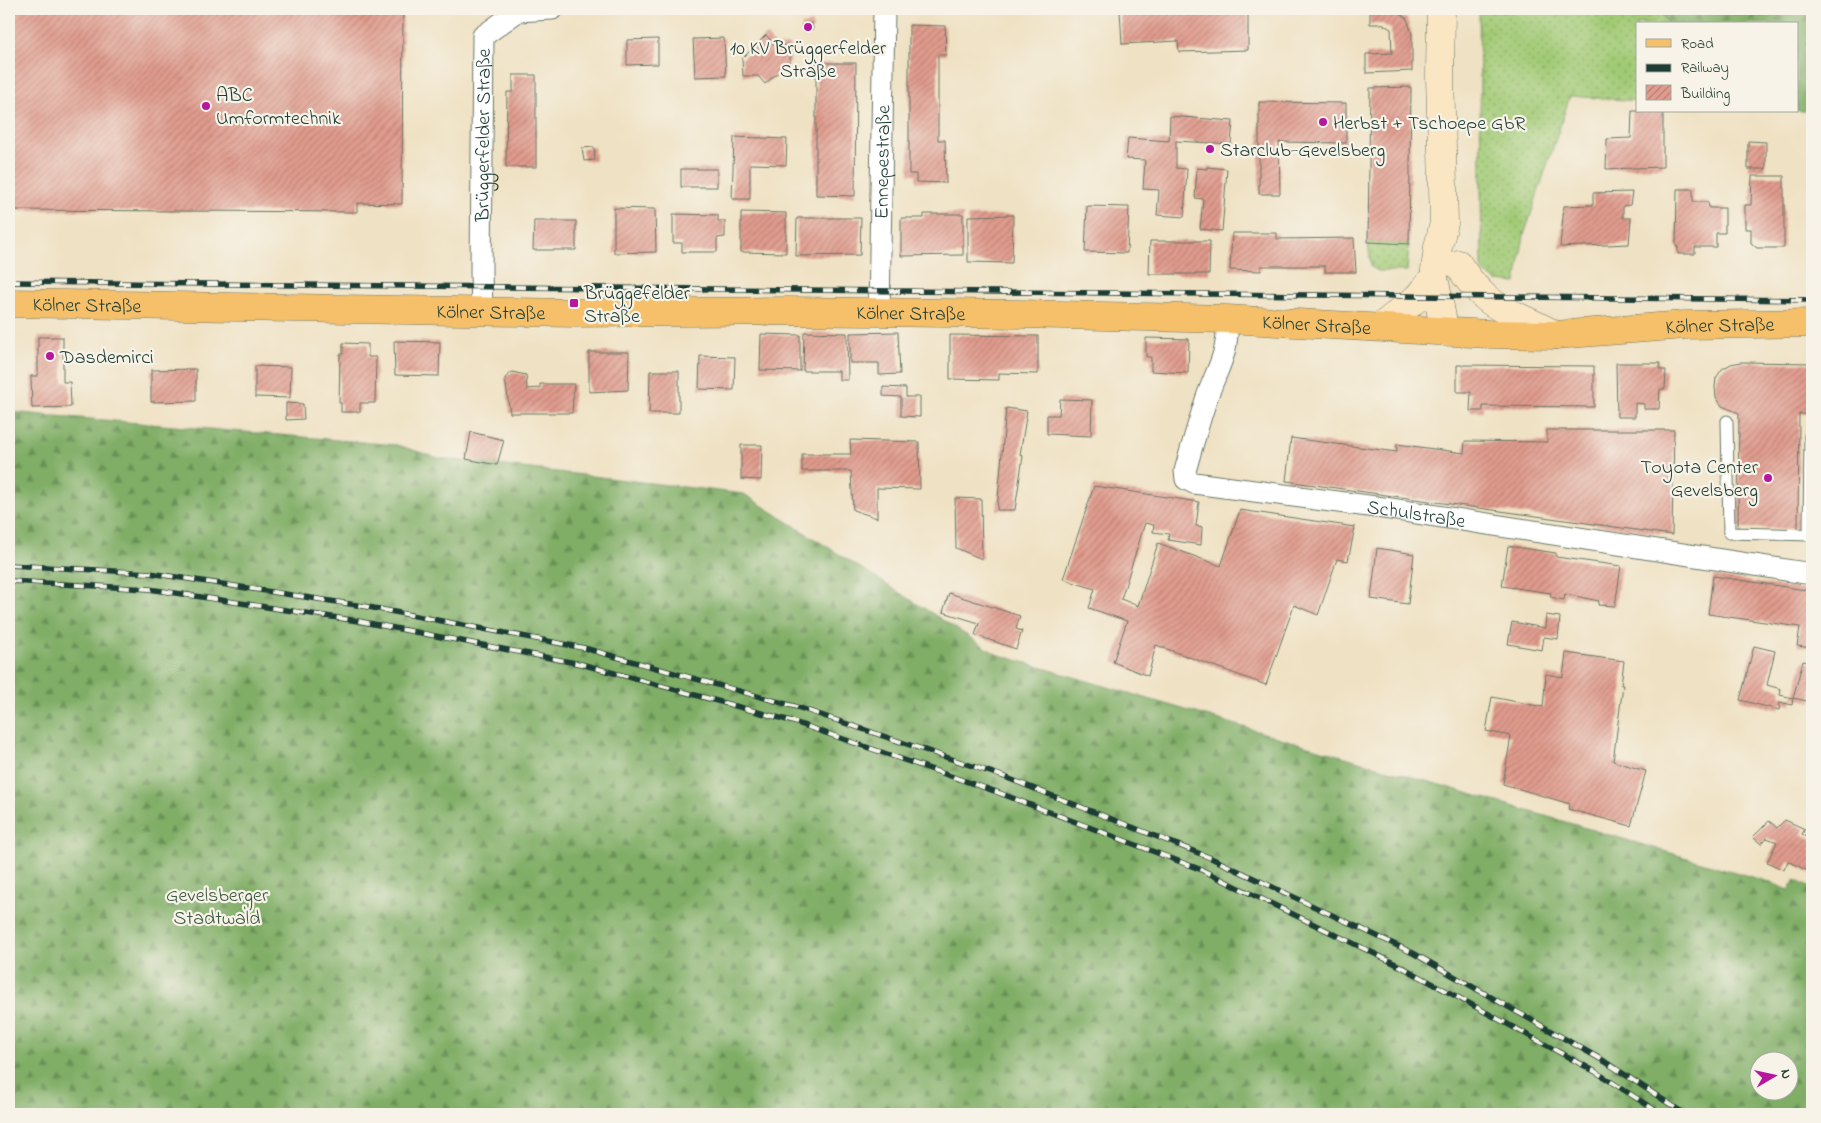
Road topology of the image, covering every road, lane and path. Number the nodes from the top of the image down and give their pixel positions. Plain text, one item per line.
1 (552, 9) edge
2 (884, 9) edge
3 (1442, 9) edge
4 (1444, 222) junction
5 (1458, 264) junction
6 (1434, 278) junction
7 (9, 303) edge
8 (482, 311) junction
9 (879, 314) junction
10 (1227, 319) junction
11 (1812, 323) edge
12 (1381, 327) junction
13 (1445, 332) junction
14 (1555, 335) junction
15 (1727, 421) dead end
16 (1810, 436) dead end
17 (1811, 535) edge
18 (1812, 574) edge

1 - 8 street, Brüggerfelder Straße
2 - 9 street, Ennepestraße
3 - 4 main road
4 - 5 main road
4 - 6 main road
5 - 13 main road
5 - 14 main road
6 - 12 main road
6 - 13 main road
7 - 8 main road, Kölner Straße
8 - 9 main road, Kölner Straße
9 - 10 main road, Kölner Straße
10 - 12 main road, Kölner Straße
10 - 18 street, Schulstraße
11 - 14 main road, Kölner Straße
12 - 13 main road, Kölner Straße
13 - 14 main road, Kölner Straße
15 - 17 lane
16 - 17 lane

